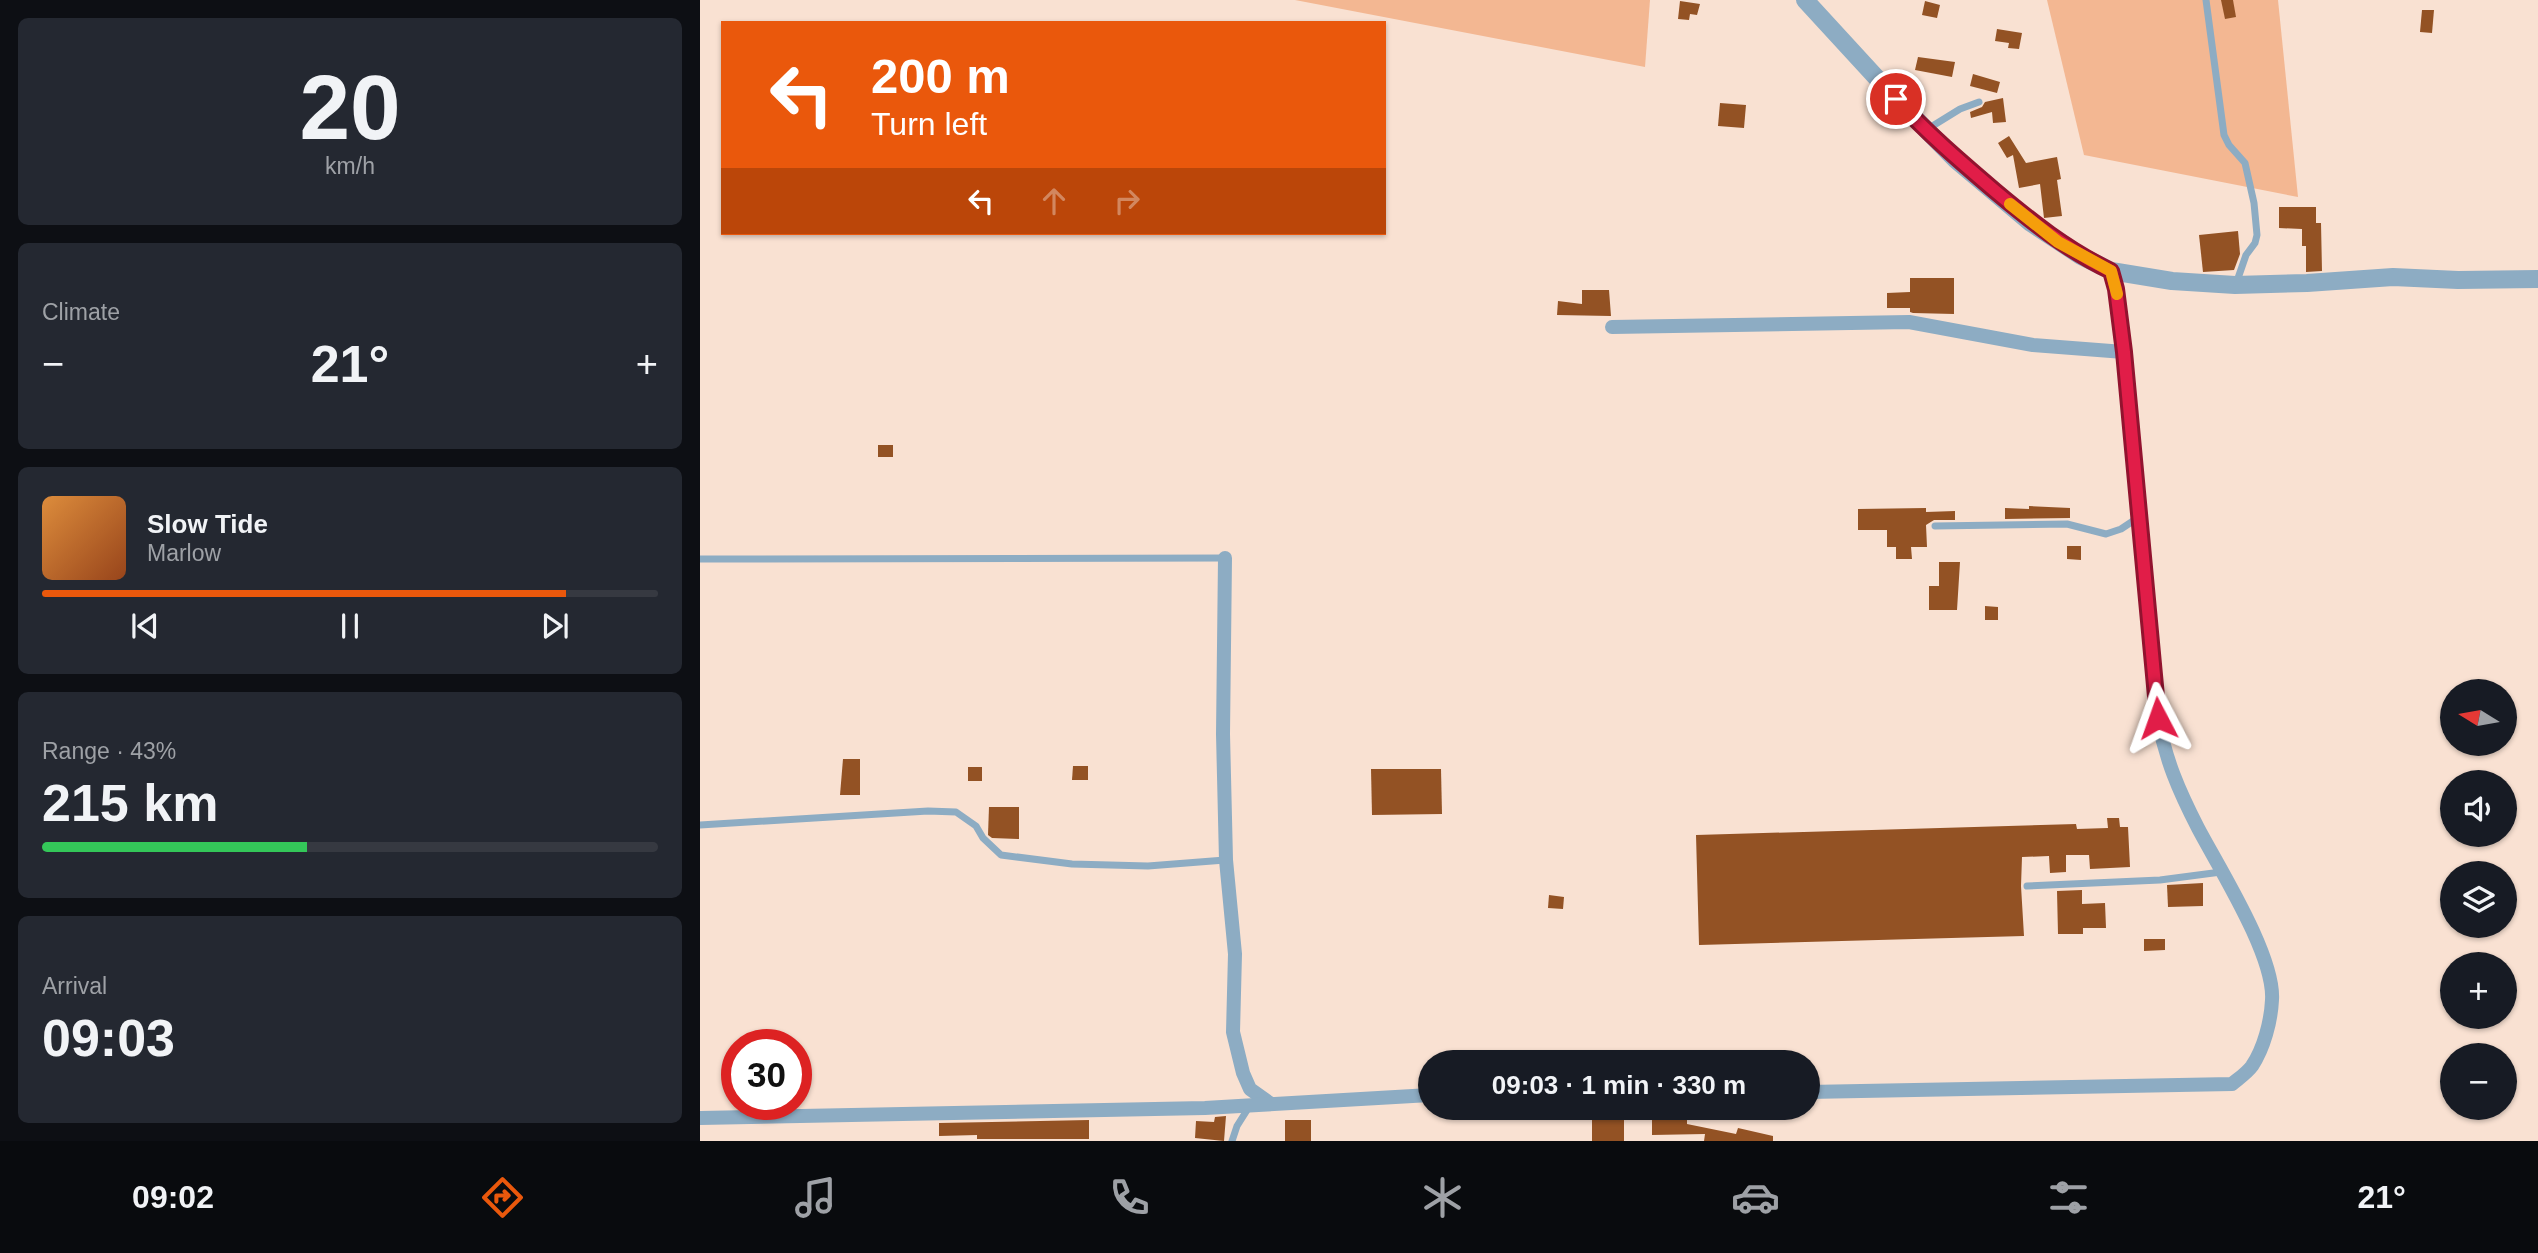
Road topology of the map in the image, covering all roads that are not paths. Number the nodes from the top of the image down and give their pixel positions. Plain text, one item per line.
1 (1805, 0) edge
2 (2206, 0) edge
3 (1979, 102) dead end
4 (1926, 131) junction
5 (2111, 271) junction
6 (2538, 279) edge
7 (2235, 285) junction
8 (1612, 327) dead end
9 (2124, 352) junction
10 (2140, 517) junction
11 (1936, 526) dead end
12 (1225, 558) joint
13 (700, 559) edge
14 (700, 825) edge
15 (1226, 860) junction
16 (2222, 872) junction
17 (2027, 886) dead end
18 (1820, 1092) edge
19 (1418, 1097) edge
20 (1271, 1104) junction
21 (1250, 1105) junction
22 (700, 1118) edge
23 (1233, 1141) edge

1 - 4 street
2 - 7 lane
3 - 4 lane
4 - 5 street
5 - 7 street
5 - 9 street
6 - 7 street
8 - 9 street
9 - 10 street
10 - 11 lane
10 - 16 street
12 - 13 lane
12 - 15 street
14 - 15 lane
15 - 20 street
16 - 17 lane
16 - 18 street
19 - 20 street
20 - 21 street
21 - 22 street
21 - 23 lane

